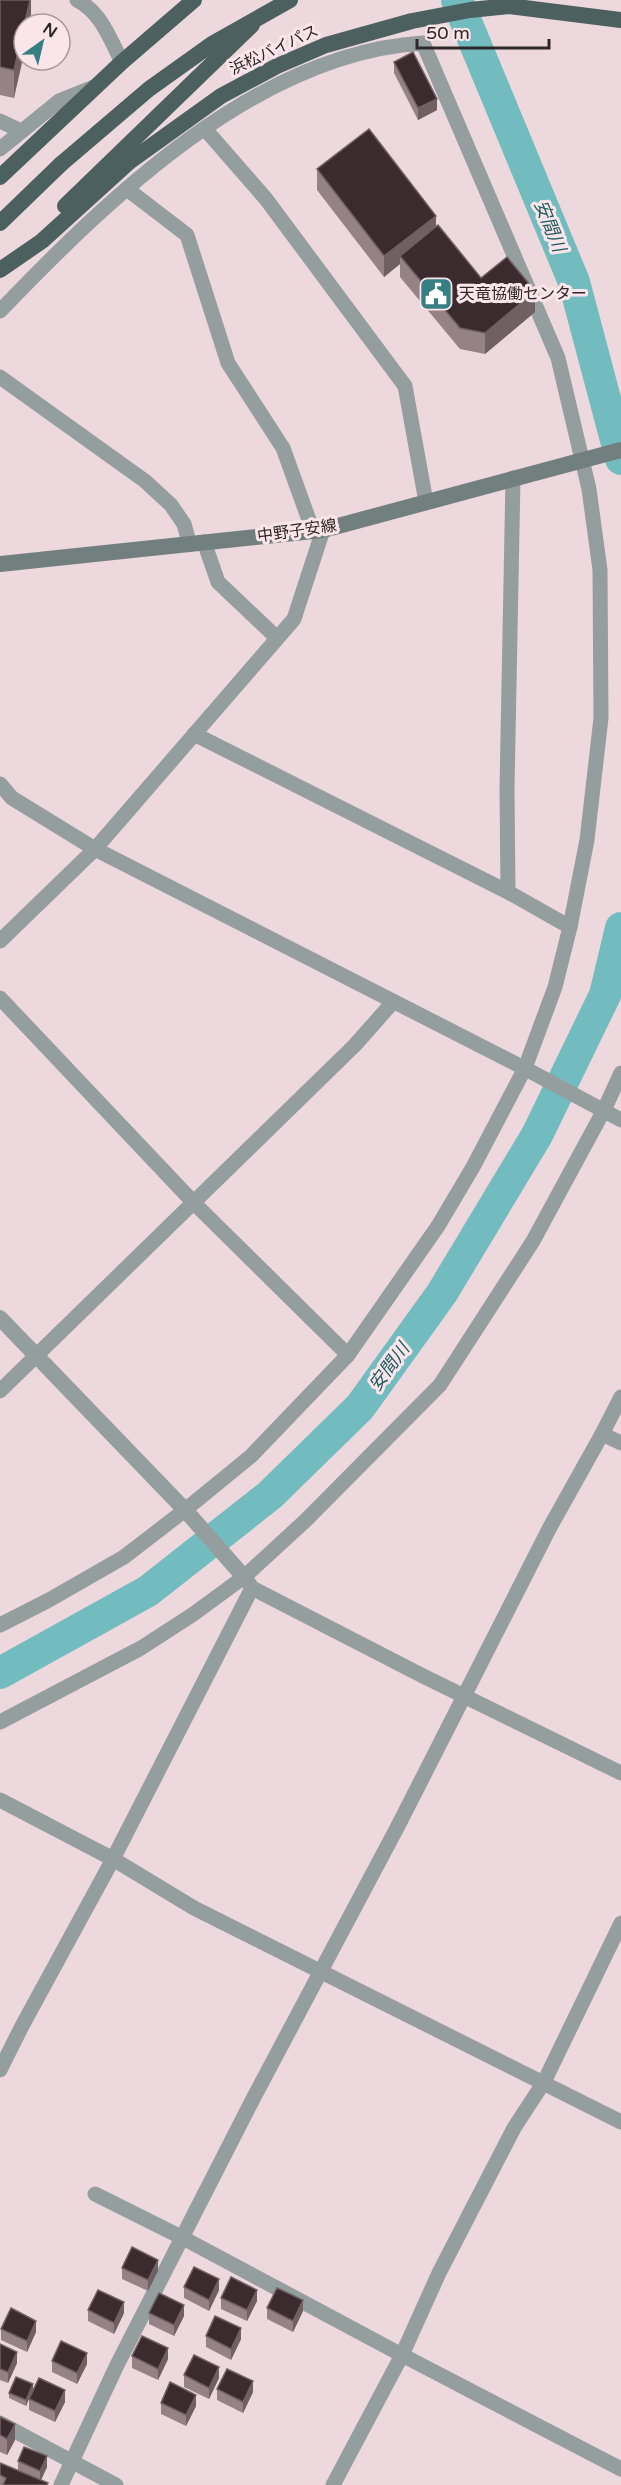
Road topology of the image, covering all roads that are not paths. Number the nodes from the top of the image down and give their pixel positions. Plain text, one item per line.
1 (77, 0) edge
2 (184, 0) edge
3 (194, 0) edge
4 (278, 0) edge
5 (290, 0) edge
6 (169, 20) junction
7 (621, 20) edge
8 (122, 62) junction
9 (97, 86) junction
10 (0, 121) edge
11 (205, 129) junction
12 (21, 131) junction
13 (0, 149) edge
14 (0, 177) edge
15 (127, 189) junction
16 (0, 223) edge
17 (3, 267) edge
18 (0, 312) edge
19 (0, 377) edge
20 (621, 450) edge
21 (586, 458) junction
22 (513, 478) junction
23 (426, 502) junction
24 (318, 530) junction
25 (197, 542) junction
26 (0, 564) edge
27 (277, 638) junction
28 (194, 734) junction
29 (0, 784) edge
30 (95, 849) junction
31 (508, 892) junction
32 (570, 927) junction
33 (0, 941) edge
34 (0, 998) edge
35 (393, 1002) junction
36 (525, 1068) junction
37 (621, 1073) edge
38 (604, 1110) junction
39 (621, 1120) edge
40 (194, 1203) junction
41 (0, 1318) edge
42 (36, 1355) junction
43 (348, 1355) junction
44 (0, 1391) edge
45 (621, 1397) edge
46 (602, 1434) junction
47 (621, 1443) edge
48 (186, 1510) junction
49 (247, 1580) junction
50 (0, 1625) edge
51 (464, 1696) junction
52 (0, 1722) edge
53 (621, 1773) edge
54 (0, 1800) edge
55 (113, 1859) junction
56 (621, 1923) edge
57 (321, 1973) junction
58 (0, 2070) edge
59 (544, 2082) junction
60 (621, 2122) edge
61 (95, 2194) dead end
62 (183, 2238) junction
63 (402, 2355) junction
64 (0, 2423) edge
65 (72, 2462) junction
66 (621, 2469) edge
67 (61, 2485) edge
68 (116, 2485) edge
69 (333, 2485) edge

1 - 8 street
2 - 6 highway
3 - 6 highway
4 - 17 highway
5 - 16 highway, 浜松バイパス, bridge
6 - 8 highway
7 - 17 highway, 浜松バイパス
8 - 9 highway
9 - 12 street
9 - 14 highway
10 - 12 street
11 - 15 street
11 - 21 street
11 - 23 street
12 - 13 street
15 - 18 street
15 - 24 street
19 - 25 street
20 - 21 main road, 中野子安線
21 - 22 main road, 中野子安線
21 - 32 street
22 - 23 main road, 中野子安線
22 - 31 street
23 - 24 main road, 中野子安線
24 - 25 main road, 中野子安線
24 - 27 street
25 - 26 main road, 中野子安線
25 - 27 street
27 - 28 street
28 - 30 street
28 - 31 street
29 - 30 street
30 - 33 street
30 - 35 street
31 - 32 street
32 - 36 street
34 - 40 street
35 - 36 street
35 - 40 street
36 - 38 street
36 - 43 street
37 - 38 street
38 - 39 street
38 - 49 street
40 - 42 street
40 - 43 street
41 - 42 street
42 - 44 street
42 - 48 street
43 - 48 street
45 - 46 street
46 - 47 street
46 - 51 street
48 - 49 street
48 - 50 street
49 - 51 street
49 - 52 street
49 - 55 street
51 - 53 street
51 - 57 street
54 - 55 street
55 - 57 street
55 - 58 street
56 - 59 street
57 - 59 street
57 - 62 street
59 - 60 street
59 - 63 street
61 - 62 street
62 - 63 street
62 - 65 street
63 - 66 street
63 - 69 street
64 - 65 street
65 - 67 street
65 - 68 street

